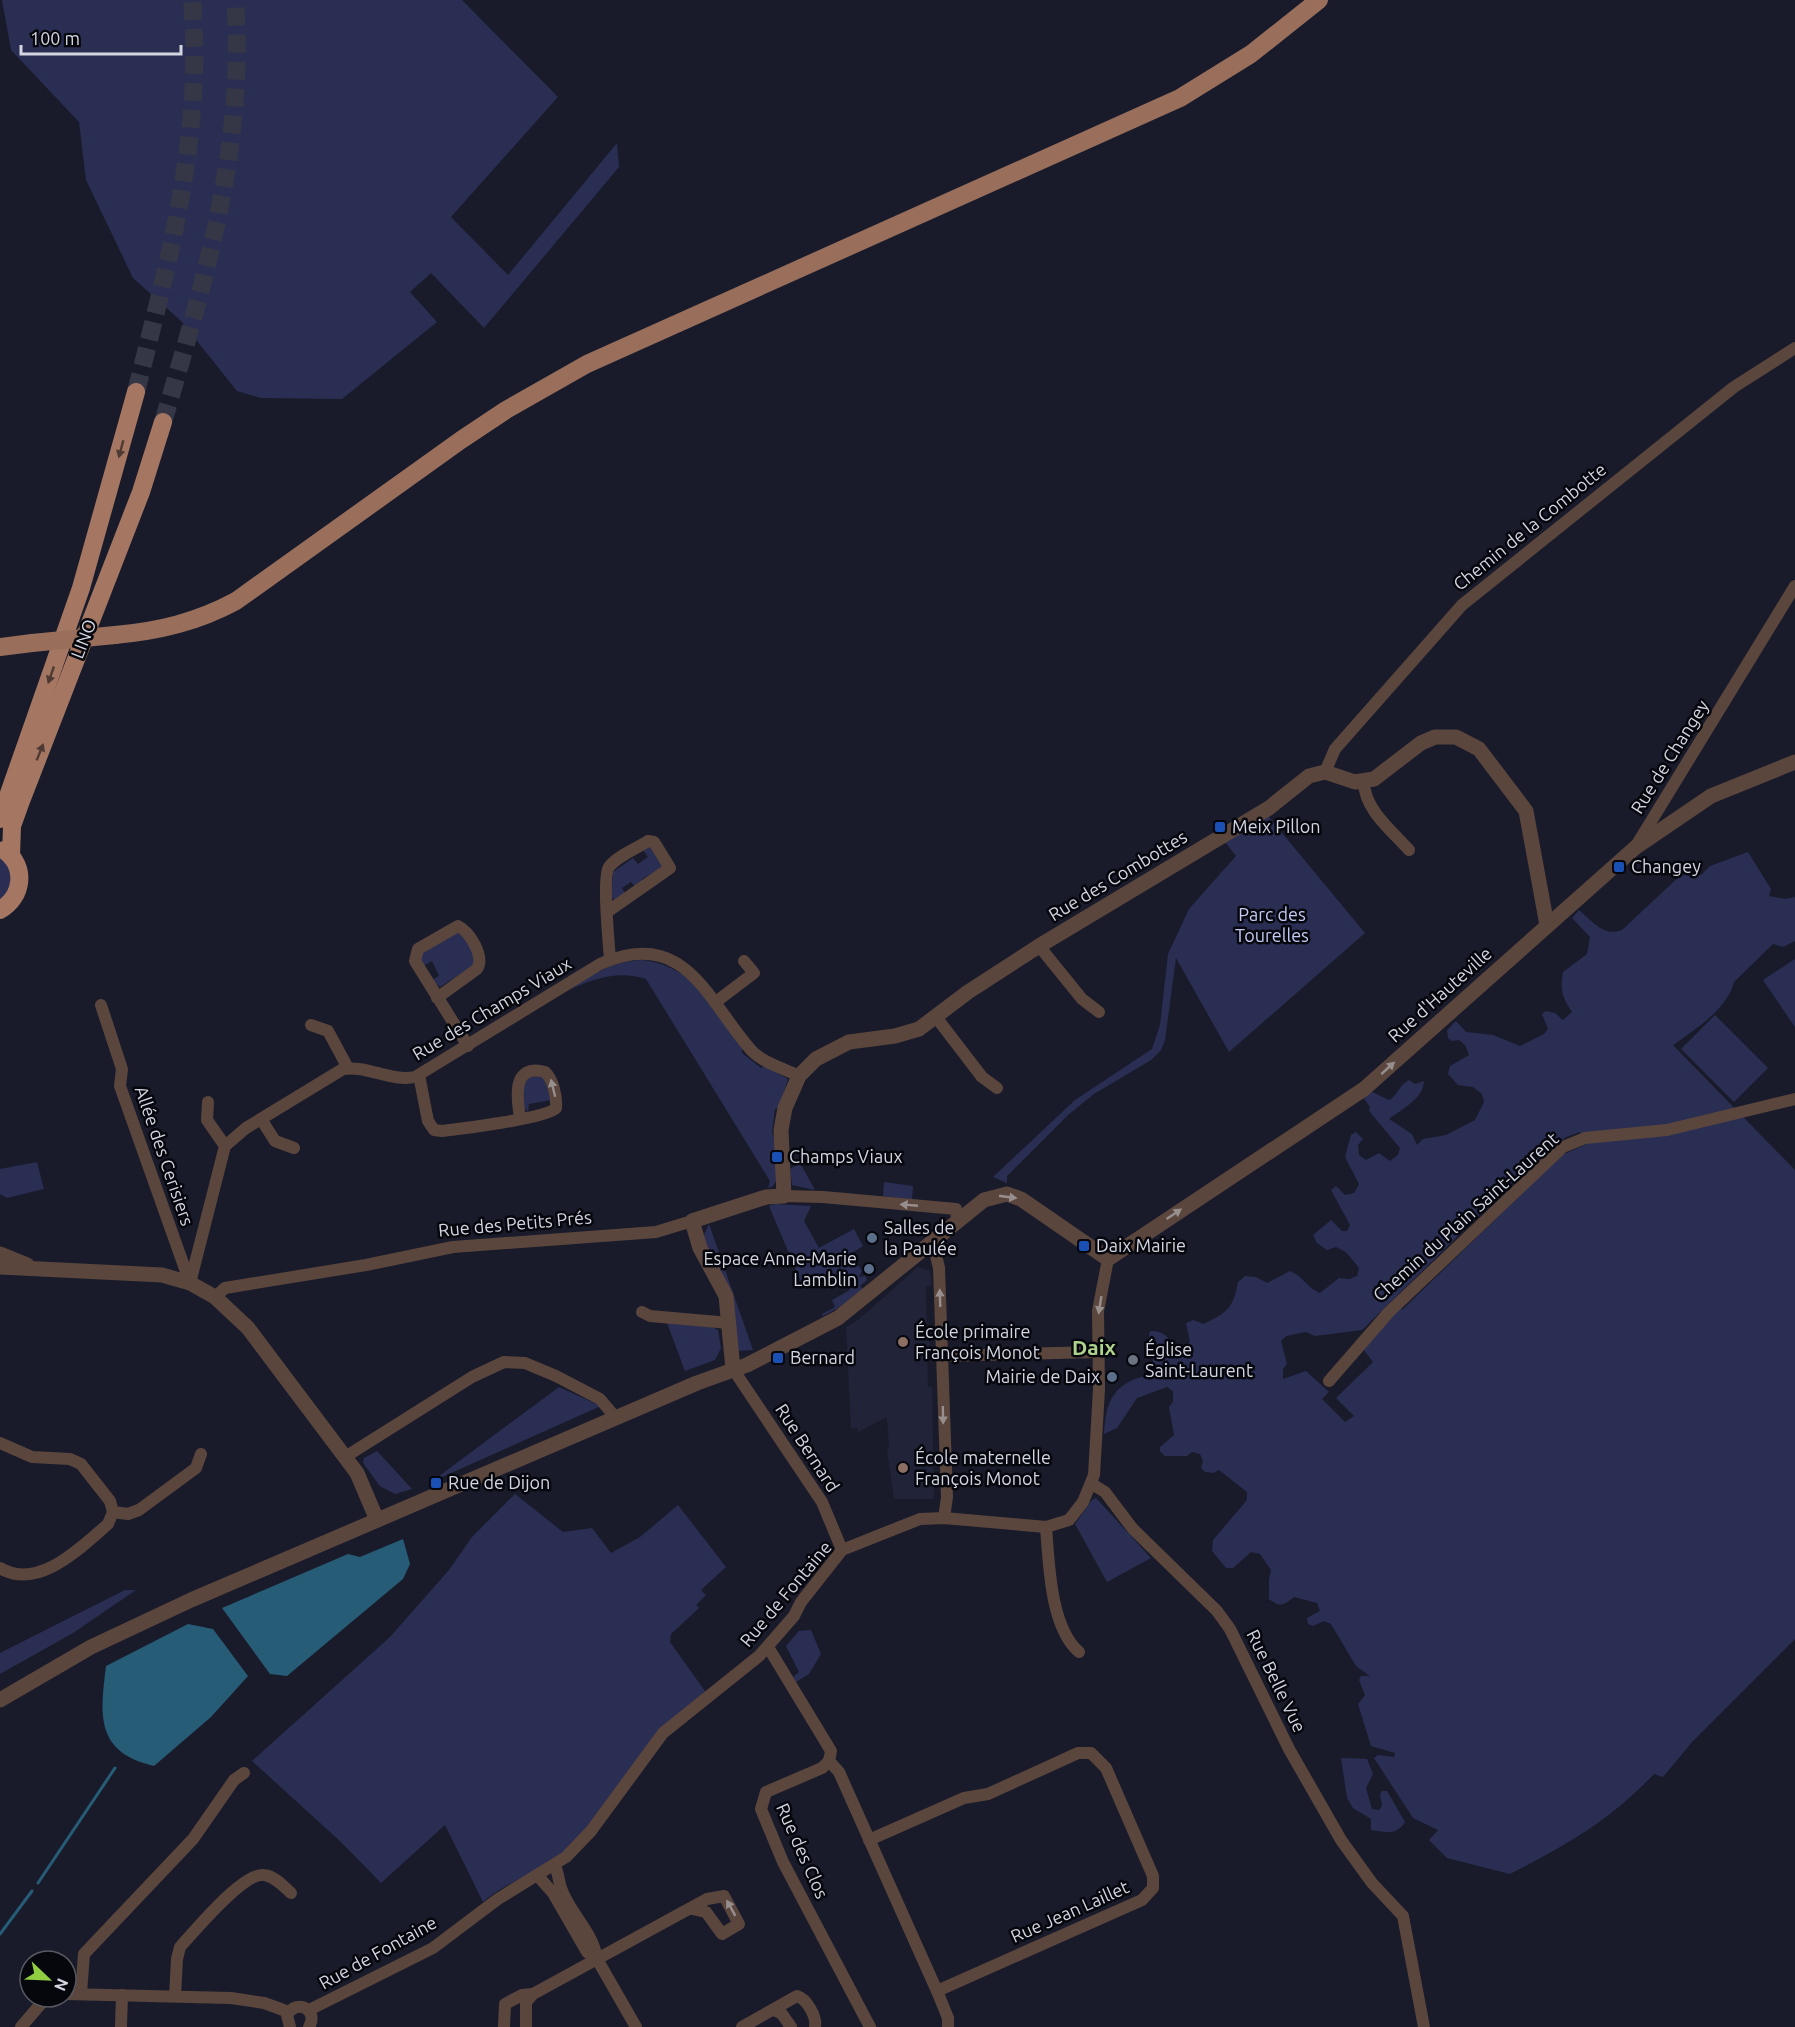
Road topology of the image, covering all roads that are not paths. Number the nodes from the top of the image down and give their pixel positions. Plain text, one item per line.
1 (1319, 0) edge
2 (1795, 348) edge
3 (136, 392) tunnel mouth
4 (163, 422) tunnel mouth
5 (1795, 586) edge
6 (0, 647) edge
7 (1795, 762) edge
8 (1325, 772) junction
9 (1364, 782) junction
10 (0, 819) edge
11 (1636, 847) junction
12 (1409, 850) dead end
13 (5, 853) edge
14 (0, 910) edge
15 (607, 912) junction
16 (1547, 925) junction
17 (1039, 946) junction
18 (610, 960) junction
19 (744, 961) dead end
20 (437, 998) junction
21 (717, 1001) junction
22 (101, 1005) dead end
23 (1099, 1012) dead end
24 (936, 1017) junction
25 (311, 1025) dead end
26 (468, 1046) junction
27 (348, 1068) junction
28 (419, 1075) junction
29 (799, 1076) junction
30 (997, 1088) dead end
31 (1795, 1099) edge
32 (208, 1102) dead end
33 (520, 1118) dead end
34 (261, 1119) junction
35 (225, 1146) junction
36 (294, 1148) dead end
37 (784, 1196) junction
38 (957, 1220) junction
39 (692, 1221) junction
40 (930, 1243) junction
41 (0, 1254) edge
42 (1108, 1259) junction
43 (0, 1267) edge
44 (35, 1269) junction
45 (190, 1283) junction
46 (215, 1297) junction
47 (642, 1312) dead end
48 (729, 1323) junction
49 (1097, 1352) junction
50 (942, 1356) junction
51 (733, 1369) junction
52 (1329, 1381) dead end
53 (616, 1418) junction
54 (0, 1443) edge
55 (201, 1454) dead end
56 (345, 1457) junction
57 (1092, 1484) junction
58 (113, 1512) junction
59 (944, 1518) junction
60 (377, 1520) junction
61 (1046, 1527) junction
62 (842, 1550) junction
63 (0, 1568) edge
64 (768, 1647) junction
65 (1079, 1652) dead end
66 (0, 1700) edge
67 (829, 1761) junction
68 (244, 1773) dead end
69 (869, 1840) junction
70 (554, 1865) junction
71 (538, 1876) junction
72 (291, 1893) dead end
73 (692, 1909) dead end
74 (597, 1959) junction
75 (937, 1991) junction
76 (81, 1994) joint
77 (533, 1994) junction
78 (122, 1995) junction
79 (175, 1996) junction
80 (36, 2009) edge
81 (309, 2010) junction
82 (774, 2010) junction
83 (289, 2012) junction
84 (313, 2026) edge
85 (21, 2027) edge
86 (121, 2027) edge
87 (290, 2027) edge
88 (504, 2027) edge
89 (526, 2027) edge
90 (636, 2027) edge
91 (742, 2027) edge
92 (791, 2027) edge
93 (815, 2027) edge
94 (870, 2027) edge
95 (948, 2027) edge
96 (1424, 2027) edge

1 - 6 main road, bridge
2 - 8 street, Chemin de la Combotte
3 -> 10 highway, LINO
13 -> 4 highway, LINO
5 - 11 street, Rue de Changey
7 - 11 street, Rue d'Hauteville
8 - 9 street
8 - 17 street, Rue des Combottes
9 - 12 street
9 - 16 street
11 - 16 street, Rue d'Hauteville
13 - 14 highway, LINO
15 - 15 street
15 - 18 street
42 -> 16 street, Rue d'Hauteville
17 - 23 street, Rue des Combottes
17 - 24 street, Rue des Combottes
18 - 21 street, Rue des Champs Viaux
18 - 26 street, Rue des Champs Viaux
19 - 21 street
20 - 20 street
20 - 26 street
21 - 29 street, Rue des Champs Viaux
22 - 45 street, Allée des Cerisiers
24 - 29 street, Rue des Combottes
24 - 30 street
25 - 27 street
26 - 28 street, Rue des Champs Viaux
27 - 28 street, Rue des Champs Viaux
27 - 34 street
28 - 33 street
29 - 37 street, Rue des Combottes
31 - 52 street, Chemin du Plain Saint-Laurent
32 - 35 street
34 - 35 street
34 - 36 street
35 - 45 street
38 -> 37 street
37 - 39 street, Rue des Petits Prés
38 - 40 street
38 -> 42 street
39 - 46 street, Rue des Petits Prés
39 - 48 street
50 -> 40 street
40 - 51 street
41 - 44 street
42 -> 49 street, Rue de Fontaine
43 - 44 street
44 - 45 street
45 - 46 street
46 - 56 street
47 - 48 street
48 - 51 street
49 - 50 street
49 - 57 street, Rue de Fontaine
50 -> 59 street
51 - 53 street
51 - 62 street, Rue Bernard
53 - 56 street
53 - 60 street
54 - 58 street
55 - 58 street
56 - 60 street
57 - 61 street, Rue de Fontaine
57 - 96 street, Rue Belle Vue
58 - 63 street
59 - 61 street, Rue de Fontaine
59 - 62 street, Rue de Fontaine
60 - 66 street
61 - 65 street
62 - 64 street, Rue de Fontaine
64 - 67 street
64 - 70 street, Rue de Fontaine
67 - 69 street
67 - 94 street, Rue des Clos
68 - 76 street
69 - 75 street
69 - 75 street, Rue Jean Laillet
70 - 71 street, Rue de Fontaine
70 - 74 street
71 - 74 street
71 - 81 street, Rue de Fontaine
72 - 79 street
73 - 74 street
74 - 77 street
74 - 90 street
75 - 95 street
76 - 78 street
77 - 88 street
77 - 89 street
78 - 79 street
78 - 86 street
79 - 83 street
80 - 85 street
81 - 83 street
81 - 84 street
82 - 91 street
82 - 92 street
82 - 93 street
83 - 87 street

